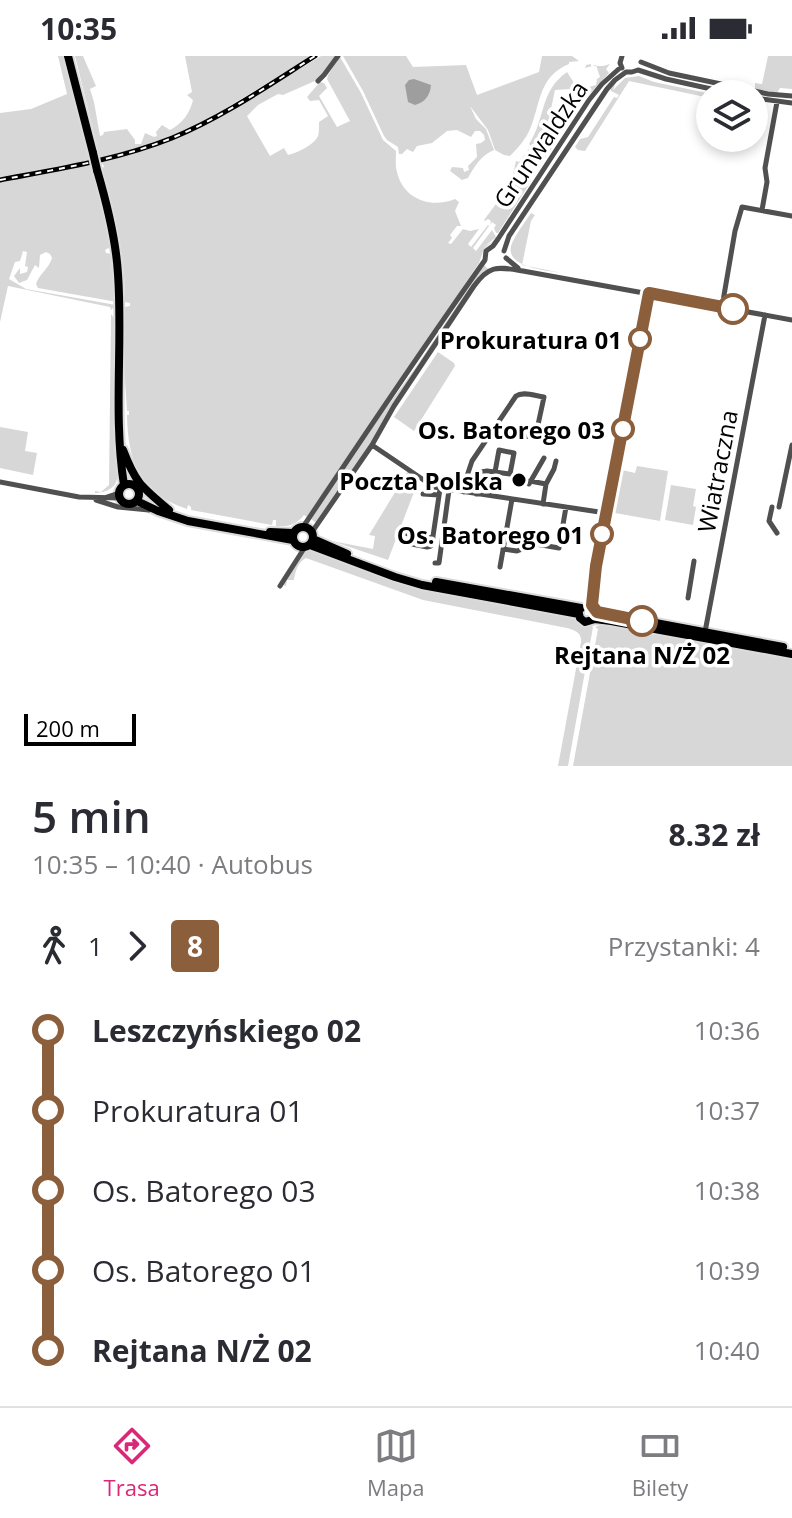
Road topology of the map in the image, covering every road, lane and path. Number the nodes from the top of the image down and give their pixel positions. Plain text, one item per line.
1 (68, 56) edge
2 (338, 56) edge
3 (622, 56) edge
4 (640, 59) edge
5 (624, 69) junction
6 (638, 70) junction
7 (318, 81) dead end
8 (696, 86) edge
9 (792, 96) edge
10 (768, 100) edge
11 (777, 102) junction
12 (792, 103) edge
13 (762, 210) junction
14 (792, 216) edge
15 (493, 246) junction
16 (505, 254) junction
17 (485, 260) junction
18 (496, 267) junction
19 (523, 271) junction
20 (649, 293) junction
21 (722, 307) junction
22 (765, 315) junction
23 (792, 320) edge
24 (491, 433) junction
25 (119, 442) junction
26 (372, 445) junction
27 (792, 445) edge
28 (791, 455) edge
29 (544, 458) dead end
30 (556, 461) dead end
31 (495, 472) junction
32 (0, 482) edge
33 (546, 484) junction
34 (123, 490) junction
35 (444, 491) junction
36 (464, 492) junction
37 (423, 494) dead end
38 (476, 494) junction
39 (92, 499) junction
40 (138, 499) junction
41 (512, 499) junction
42 (543, 504) junction
43 (566, 507) junction
44 (772, 507) dead end
45 (779, 507) dead end
46 (169, 510) junction
47 (158, 511) junction
48 (606, 513) junction
49 (303, 527) joint
50 (777, 533) dead end
51 (433, 538) junction
52 (303, 540) junction
53 (503, 549) junction
54 (694, 561) dead end
55 (435, 563) dead end
56 (500, 567) dead end
57 (280, 586) dead end
58 (688, 598) dead end
59 (588, 610) junction
60 (705, 633) junction
61 (792, 652) edge

1 - 25 main road, bridge
2 - 7 street
3 - 5 street
4 - 6 street
4 - 9 street
5 - 6 street
5 - 15 street, Grunwaldzka
5 - 16 street, Grunwaldzka
6 - 8 street
10 - 11 street
11 - 12 street
11 - 13 street
13 - 14 street
13 - 21 street
15 - 16 street
15 - 17 street
16 - 18 street
16 - 19 street
17 - 18 street
17 - 49 street
18 - 19 street
18 - 26 street
19 - 20 street
20 - 21 street
20 - 48 street
21 - 22 street
22 - 23 street
22 - 60 street, Wiatraczna
24 - 24 street
24 - 36 street
25 - 34 main road
25 - 46 main road
26 - 35 street
26 - 52 street
27 - 28 street
28 - 45 street
29 - 33 street
30 - 33 street
31 - 31 street
31 - 38 street
32 - 39 street
33 - 42 street
34 - 39 street
34 - 40 main road
34 - 40 main road
35 - 36 street
35 - 37 street
35 - 51 street
35 - 55 street
36 - 38 street
38 - 41 street
39 - 47 street
40 - 46 main road
40 - 47 main road
41 - 42 street
41 - 53 street
42 - 43 street
43 - 48 street
43 - 53 street
44 - 50 street
46 - 52 main road
47 - 52 main road
48 - 59 street
49 - 52 main road
51 - 51 street
52 - 57 street
52 - 59 main road
53 - 56 street
54 - 58 street
59 - 60 main road
59 - 61 main road
60 - 61 main road

